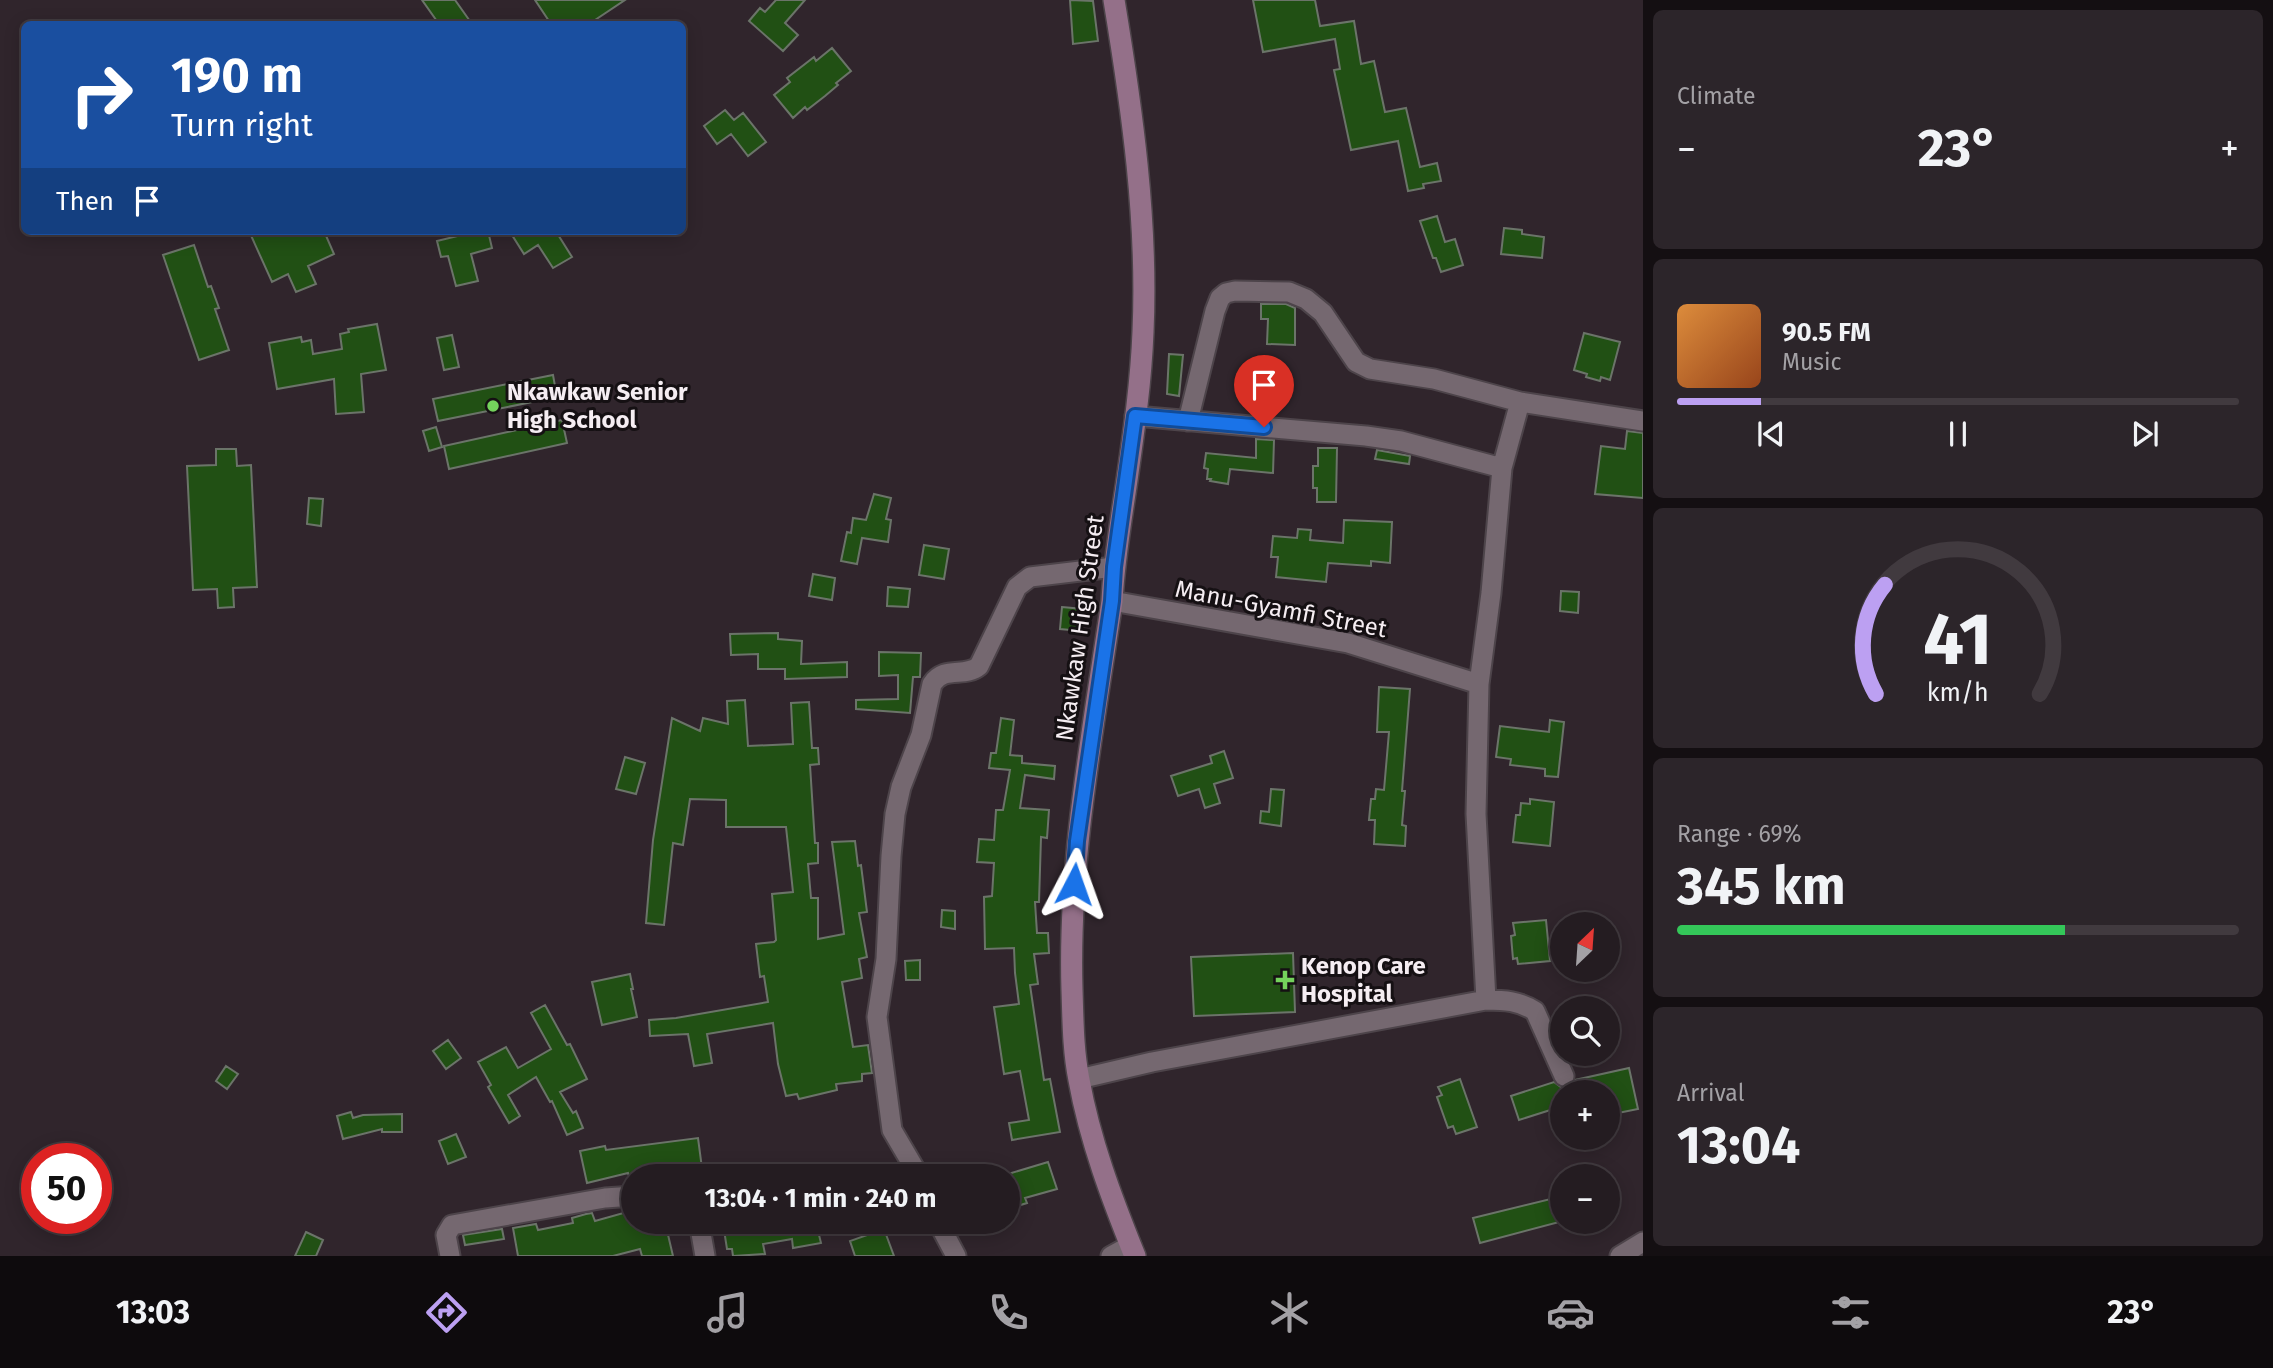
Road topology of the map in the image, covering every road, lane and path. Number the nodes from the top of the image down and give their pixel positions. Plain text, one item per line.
1 (1114, 0) edge
2 (1520, 402) junction
3 (1135, 416) junction
4 (1188, 421) junction
5 (1643, 421) edge
6 (1502, 468) junction
7 (1114, 567) junction
8 (1112, 601) junction
9 (1479, 684) junction
10 (1486, 1000) junction
11 (1564, 1076) dead end
12 (1079, 1079) junction
13 (912, 1164) edge
14 (621, 1197) edge
15 (701, 1234) edge
16 (944, 1234) edge
17 (1643, 1242) edge
18 (1133, 1251) edge
19 (450, 1256) edge
20 (705, 1256) edge
21 (956, 1256) edge
22 (1111, 1256) edge
23 (1620, 1256) edge

1 - 3 main road, Nkawkaw High Street
2 - 4 street
2 - 5 street
2 - 6 street
3 - 4 street
3 - 7 main road, Nkawkaw High Street
4 - 6 street
6 - 9 street
7 - 8 main road, Nkawkaw High Street
7 - 13 street
8 - 9 street, Manu-Gyamfi Street
8 - 12 main road, Nkawkaw High Street
9 - 10 street
10 - 11 street
10 - 12 street
12 - 18 main road, Nkawkaw High Street
14 - 19 street
15 - 20 street
16 - 21 street
17 - 23 street
18 - 22 street

